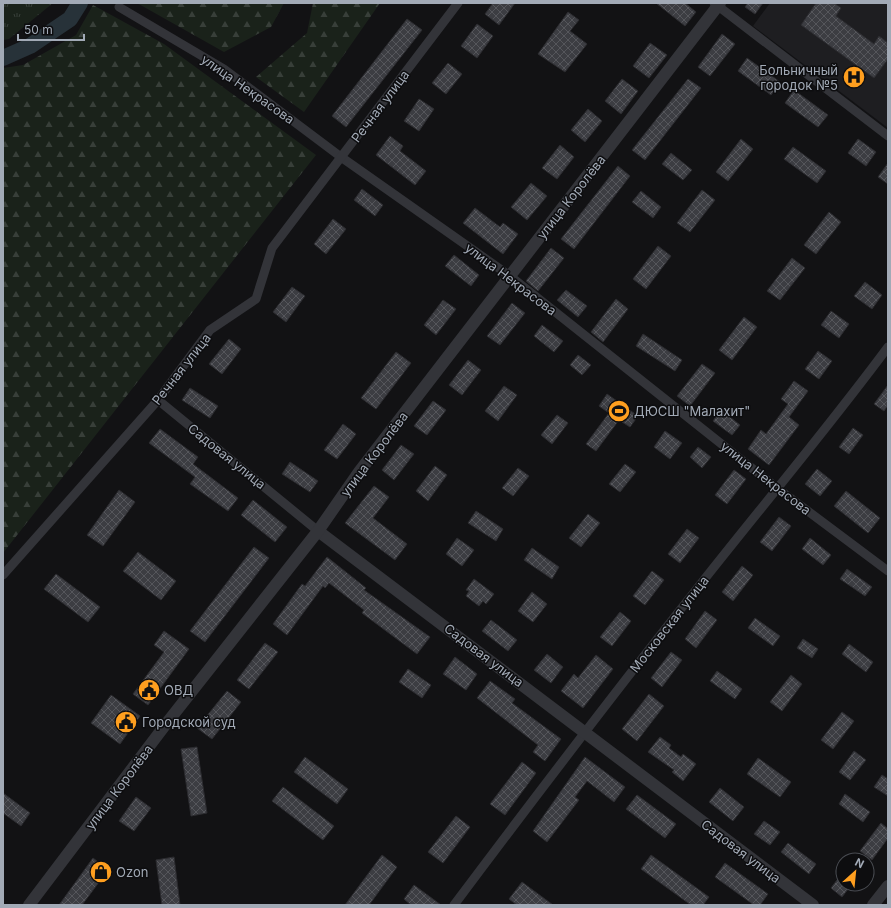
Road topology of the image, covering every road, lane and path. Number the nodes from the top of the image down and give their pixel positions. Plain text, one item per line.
1 (458, 3) edge
2 (718, 4) edge
3 (119, 7) dead end
4 (888, 136) edge
5 (341, 157) junction
6 (510, 276) junction
7 (888, 347) edge
8 (158, 400) junction
9 (776, 488) junction
10 (318, 531) junction
11 (888, 571) edge
12 (3, 575) edge
13 (584, 731) junction
14 (888, 886) edge
15 (29, 905) edge
16 (454, 905) edge
17 (813, 905) edge
18 (873, 905) edge

1 - 5 street, Речная улица
2 - 4 street
2 - 6 street, улица Королёва
3 - 5 street, улица Некрасова
5 - 6 street, улица Некрасова
5 - 8 street, Речная улица
6 - 9 street, улица Некрасова
6 - 10 street, улица Королёва
7 - 9 street, Московская улица
8 - 10 street, Садовая улица
8 - 12 street, Речная улица
9 - 11 street, улица Некрасова
9 - 13 street, Московская улица
10 - 13 street, Садовая улица
10 - 15 street, улица Королёва
13 - 16 street, Московская улица
13 - 17 street, Садовая улица
14 - 18 street

